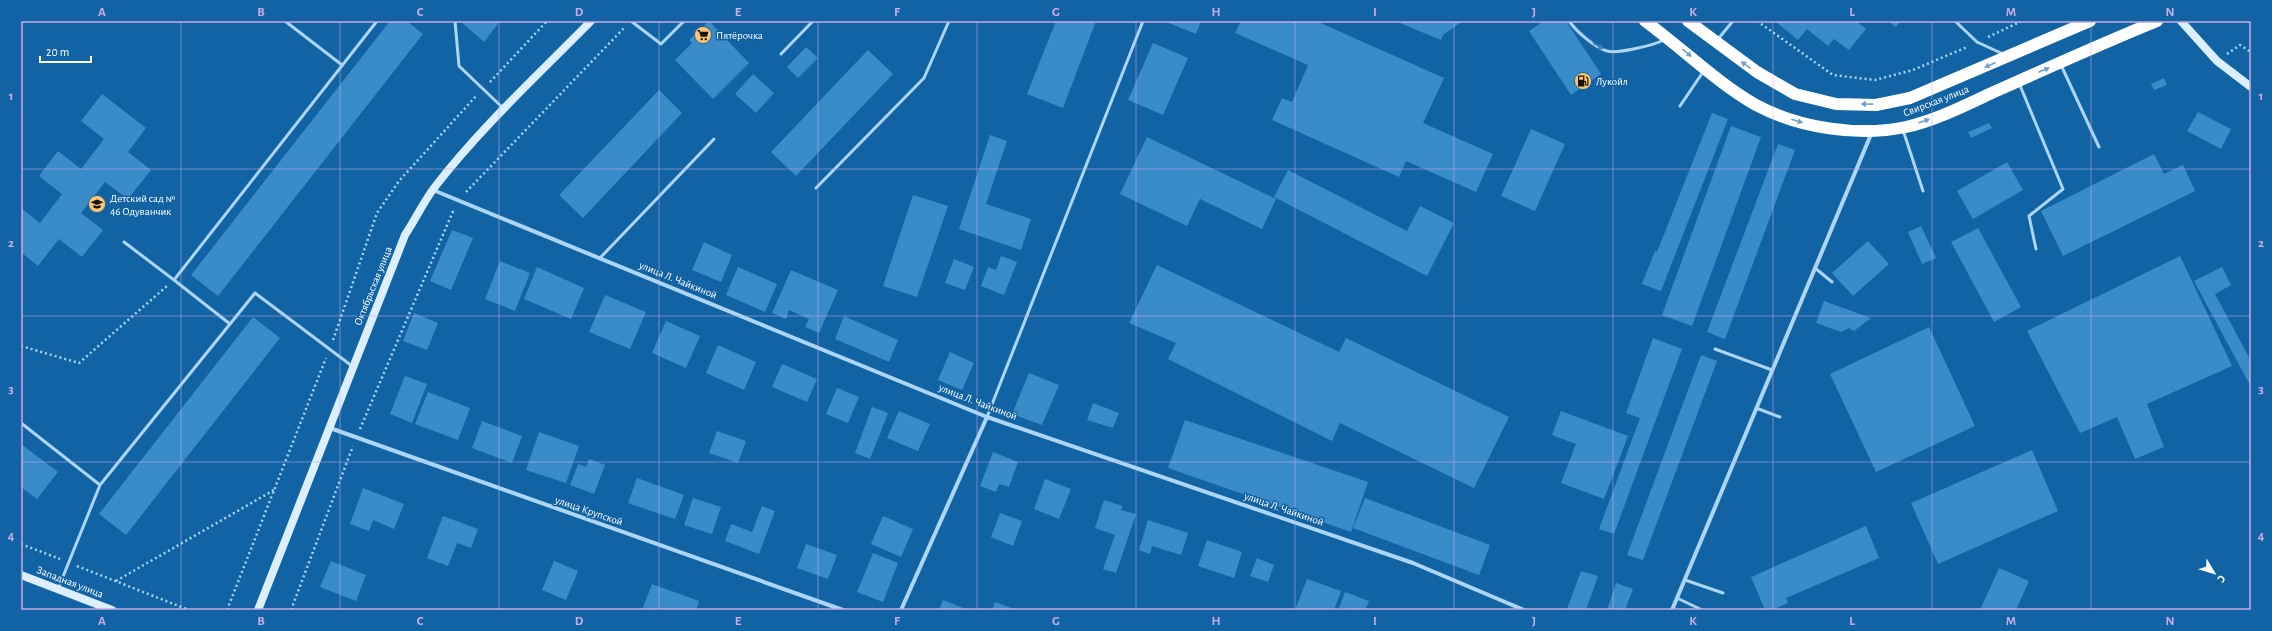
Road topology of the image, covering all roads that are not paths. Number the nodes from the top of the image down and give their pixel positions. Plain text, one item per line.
1 (285, 21) edge
2 (377, 21) edge
3 (455, 21) edge
4 (591, 21) edge
5 (631, 21) edge
6 (684, 21) edge
7 (813, 21) edge
8 (949, 21) edge
9 (1143, 21) edge
10 (1569, 21) edge
11 (1645, 21) edge
12 (1688, 21) edge
13 (1733, 21) edge
14 (1955, 21) edge
15 (2090, 21) edge
16 (2157, 21) edge
17 (2181, 21) edge
18 (1668, 38) junction
19 (1716, 42) junction
20 (781, 54) dead end
21 (2008, 57) junction
22 (2060, 63) junction
23 (342, 65) junction
24 (1706, 68) junction
25 (2019, 81) junction
26 (2251, 87) edge
27 (1680, 106) dead end
28 (504, 109) junction
29 (1902, 128) junction
30 (1872, 131) junction
31 (714, 139) dead end
32 (2099, 147) dead end
33 (816, 188) dead end
34 (433, 190) junction
35 (1923, 190) dead end
36 (124, 242) dead end
37 (2036, 249) dead end
38 (600, 258) junction
39 (1815, 268) junction
40 (174, 280) junction
41 (1832, 282) dead end
42 (230, 324) junction
43 (1715, 350) dead end
44 (353, 367) junction
45 (1772, 370) junction
46 (1756, 408) junction
47 (987, 417) junction
48 (1780, 417) dead end
49 (21, 423) edge
50 (330, 428) junction
51 (100, 485) junction
52 (21, 574) edge
53 (1685, 580) junction
54 (58, 589) junction
55 (1723, 593) dead end
56 (1677, 598) junction
57 (112, 610) edge
58 (258, 610) edge
59 (843, 610) edge
60 (901, 610) edge
61 (1524, 610) edge
62 (1672, 610) edge
63 (1702, 610) edge

1 - 23 lane
2 - 23 lane
3 - 28 lane
4 - 28 main road, Октябрьская улица
5 - 6 lane
7 - 20 lane
8 - 33 lane
9 - 47 lane
10 -> 18 lane
11 - 18 highway, Свирская улица
12 - 19 highway, Свирская улица
13 - 19 lane
14 - 21 lane
15 - 21 highway, Свирская улица
16 - 22 highway, Свирская улица
17 - 26 main road
18 -> 24 highway, Свирская улица
21 -> 19 highway, Свирская улица
25 -> 22 highway, Свирская улица
22 - 32 lane
23 - 40 lane
24 - 27 lane
24 -> 30 highway, Свирская улица
29 -> 25 highway, Свирская улица
25 - 37 lane
28 - 34 main road, Октябрьская улица
29 - 30 highway, Свирская улица
29 - 35 lane
30 - 39 street
31 - 38 lane
34 - 38 street, улица Л. Чайкиной
34 - 44 main road, Октябрьская улица
36 - 40 lane
38 - 47 street, улица Л. Чайкиной
39 - 41 lane
39 - 45 street
40 - 42 lane
42 - 44 lane
42 - 51 lane
43 - 45 lane
44 - 50 main road, Октябрьская улица
45 - 46 street
46 - 48 lane
46 - 53 street
47 - 60 street
47 - 61 street, улица Л. Чайкиной
49 - 51 lane
50 - 58 main road, Октябрьская улица
50 - 59 street, улица Крупской
51 - 54 lane
52 - 54 main road, Западная улица
53 - 55 lane
53 - 56 street
54 - 57 main road, Западная улица
56 - 62 street
56 - 63 lane

